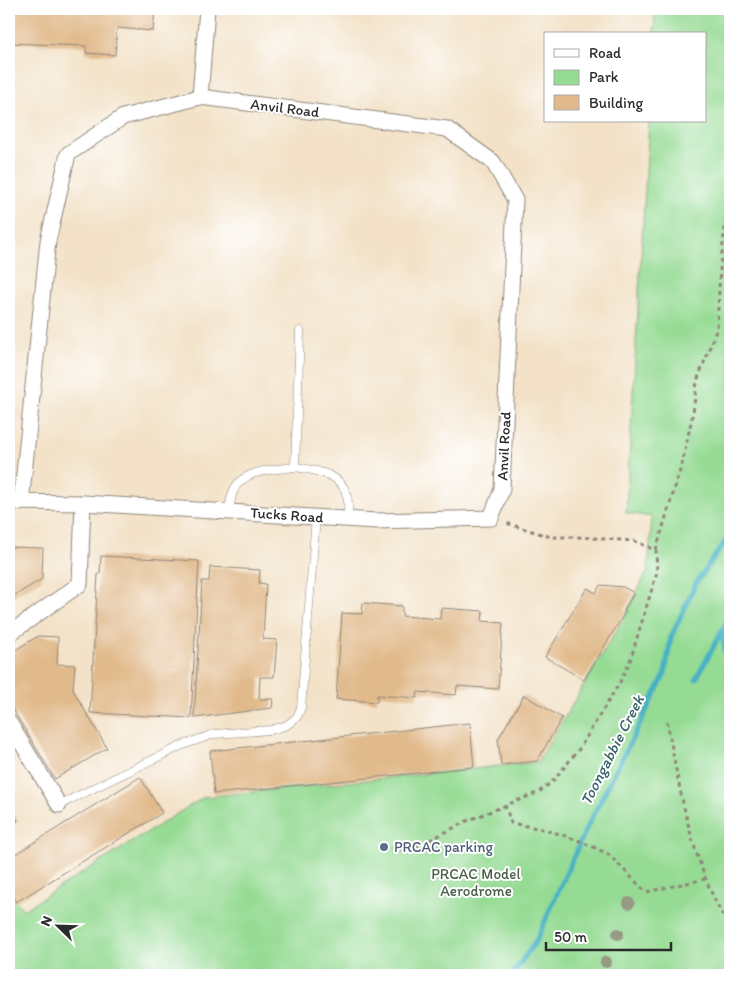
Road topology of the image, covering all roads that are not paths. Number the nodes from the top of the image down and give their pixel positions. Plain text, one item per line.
1 (207, 9) edge
2 (200, 97) junction
3 (300, 331) dead end
4 (295, 467) junction
5 (15, 502) edge
6 (83, 503) junction
7 (228, 512) junction
8 (316, 517) junction
9 (491, 518) joint
10 (348, 519) junction
11 (9, 634) edge
12 (9, 722) edge
13 (58, 805) joint

1 - 2 street
2 - 5 street, Anvil Road
2 - 9 street, Anvil Road
3 - 4 lane
4 - 7 lane
4 - 10 lane
5 - 6 street, Tucks Road
6 - 7 street, Tucks Road
6 - 11 street
7 - 8 street, Tucks Road
8 - 10 street, Tucks Road
8 - 13 lane
9 - 10 street, Tucks Road
12 - 13 street

